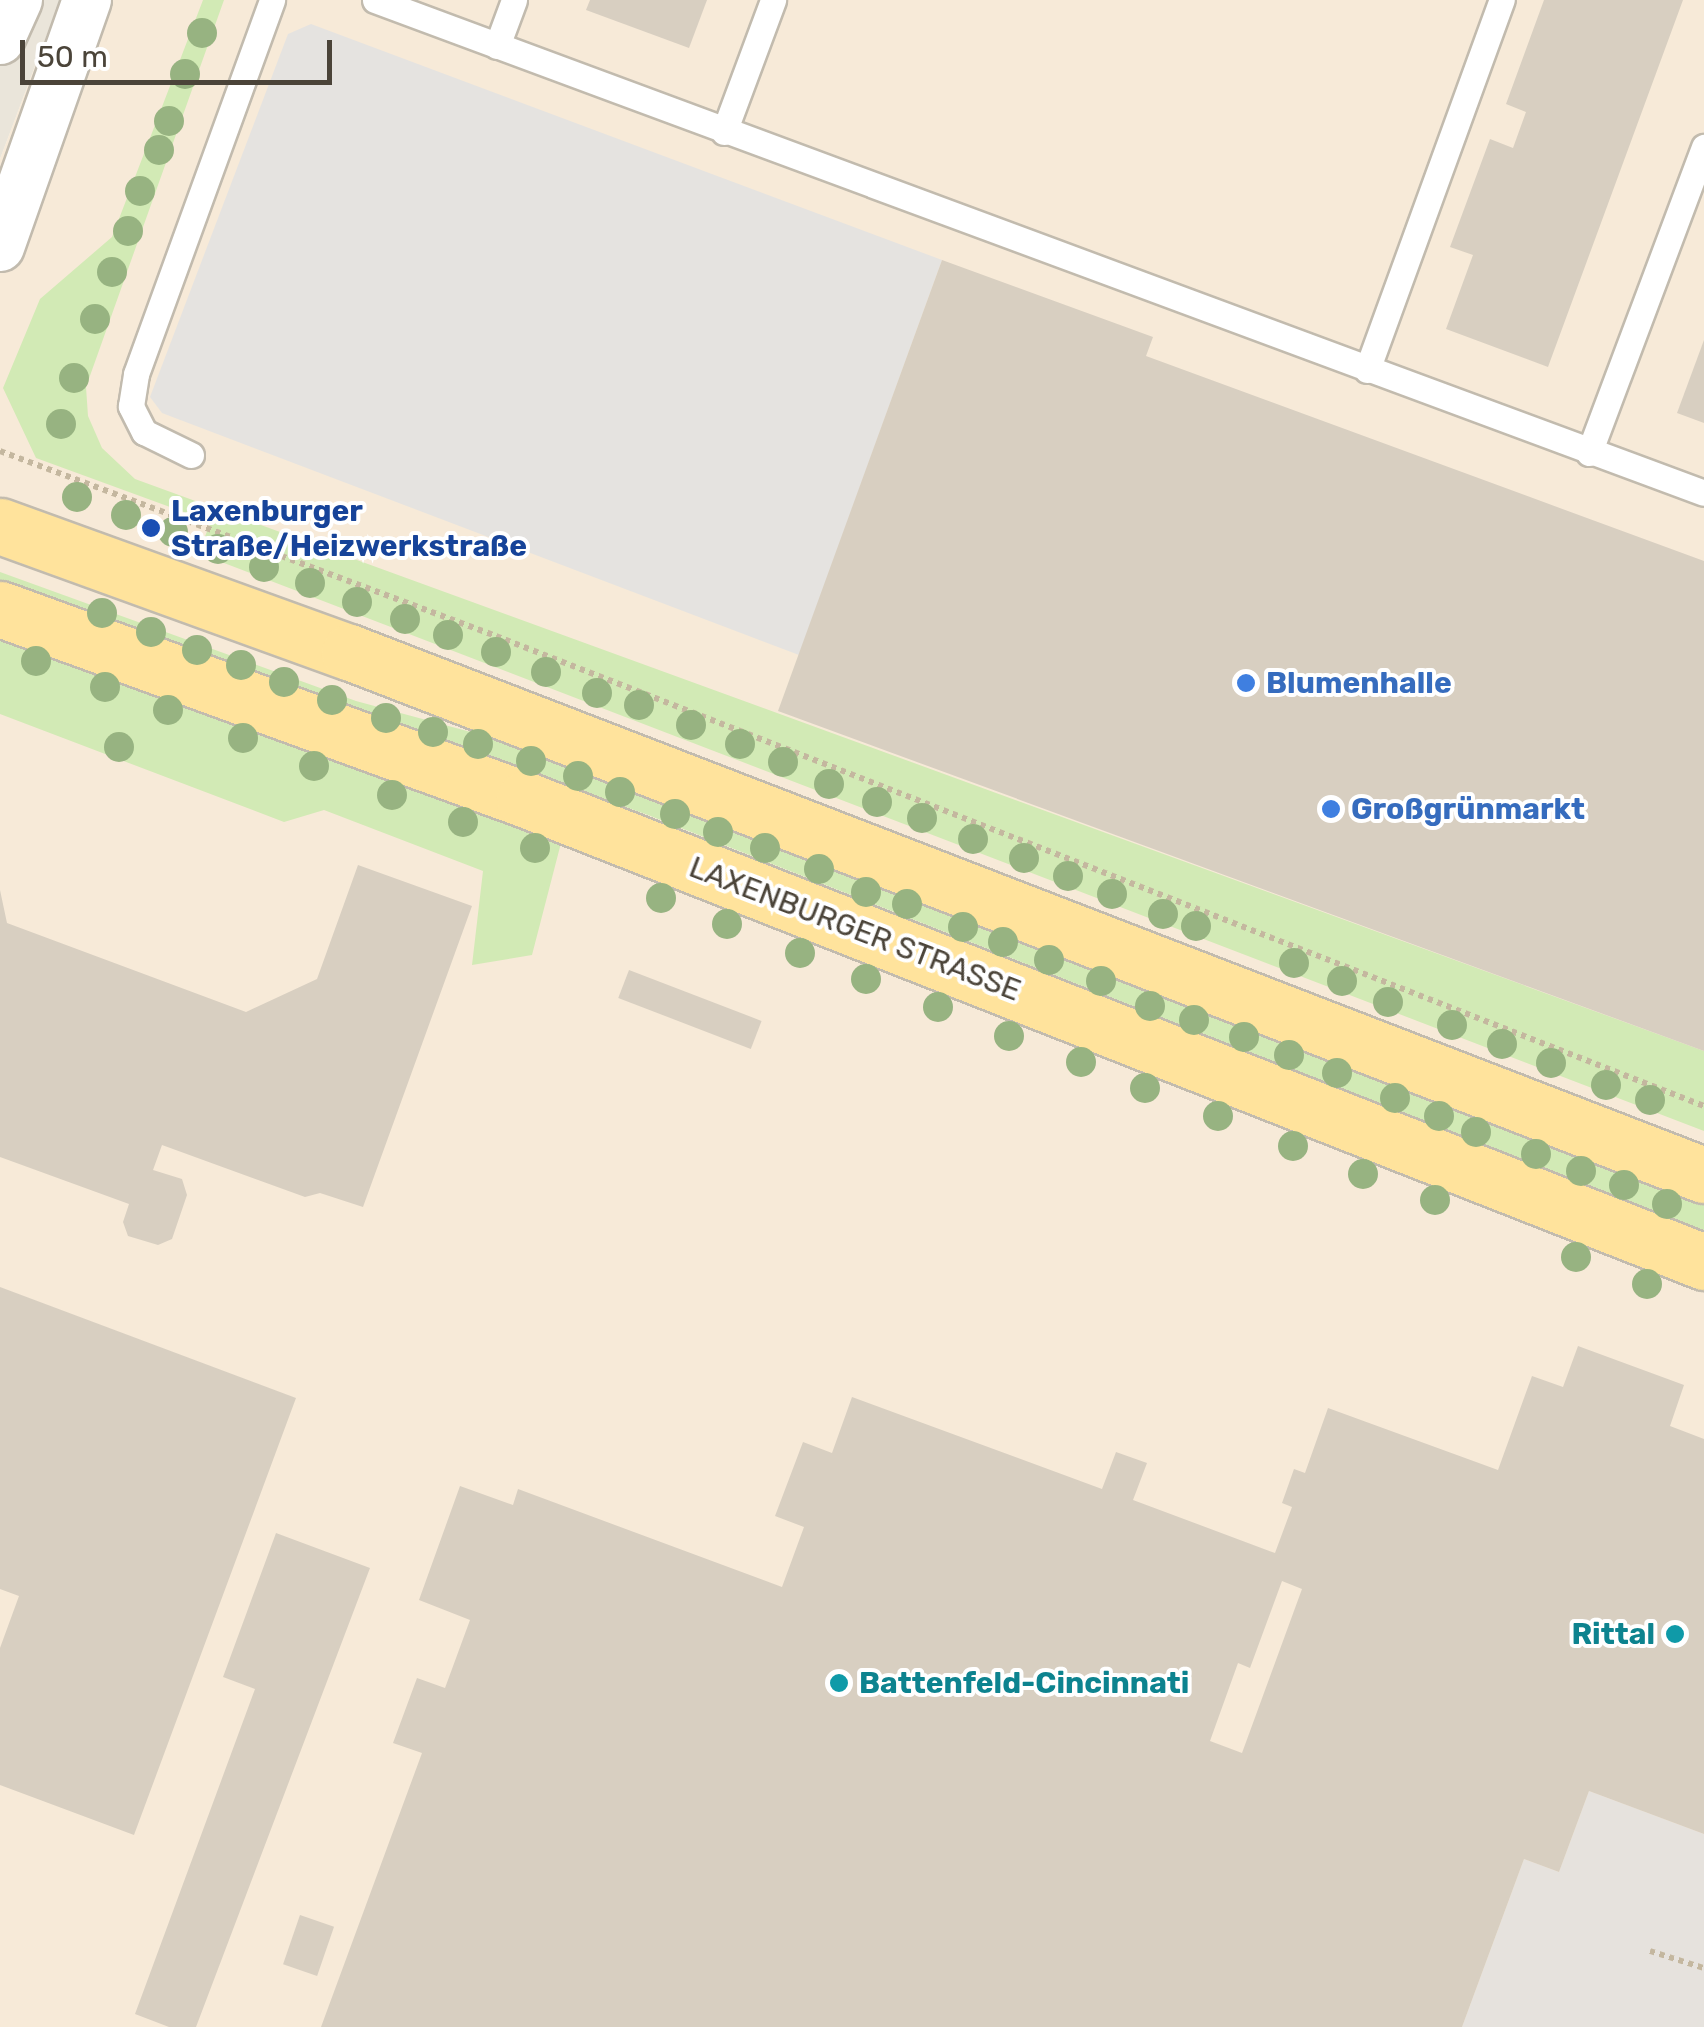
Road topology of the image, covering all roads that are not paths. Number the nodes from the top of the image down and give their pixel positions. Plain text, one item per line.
1 (87, 0) edge
2 (272, 0) edge
3 (375, 0) edge
4 (514, 0) edge
5 (774, 0) edge
6 (1502, 0) edge
7 (496, 46) junction
8 (724, 132) junction
9 (1704, 147) edge
10 (0, 247) edge
11 (1366, 370) junction
12 (1589, 453) junction
13 (191, 455) dead end
14 (1704, 493) edge
15 (0, 526) edge
16 (0, 609) edge
17 (1704, 1176) edge
18 (1704, 1262) edge

1 - 10 street
2 - 13 lane
3 - 7 lane
4 - 7 lane
5 - 8 lane
6 - 11 lane
7 - 8 lane
8 - 11 lane
9 - 12 lane
11 - 12 lane
12 - 14 lane
15 - 17 main road
16 - 18 main road, LAXENBURGER STRASSE

